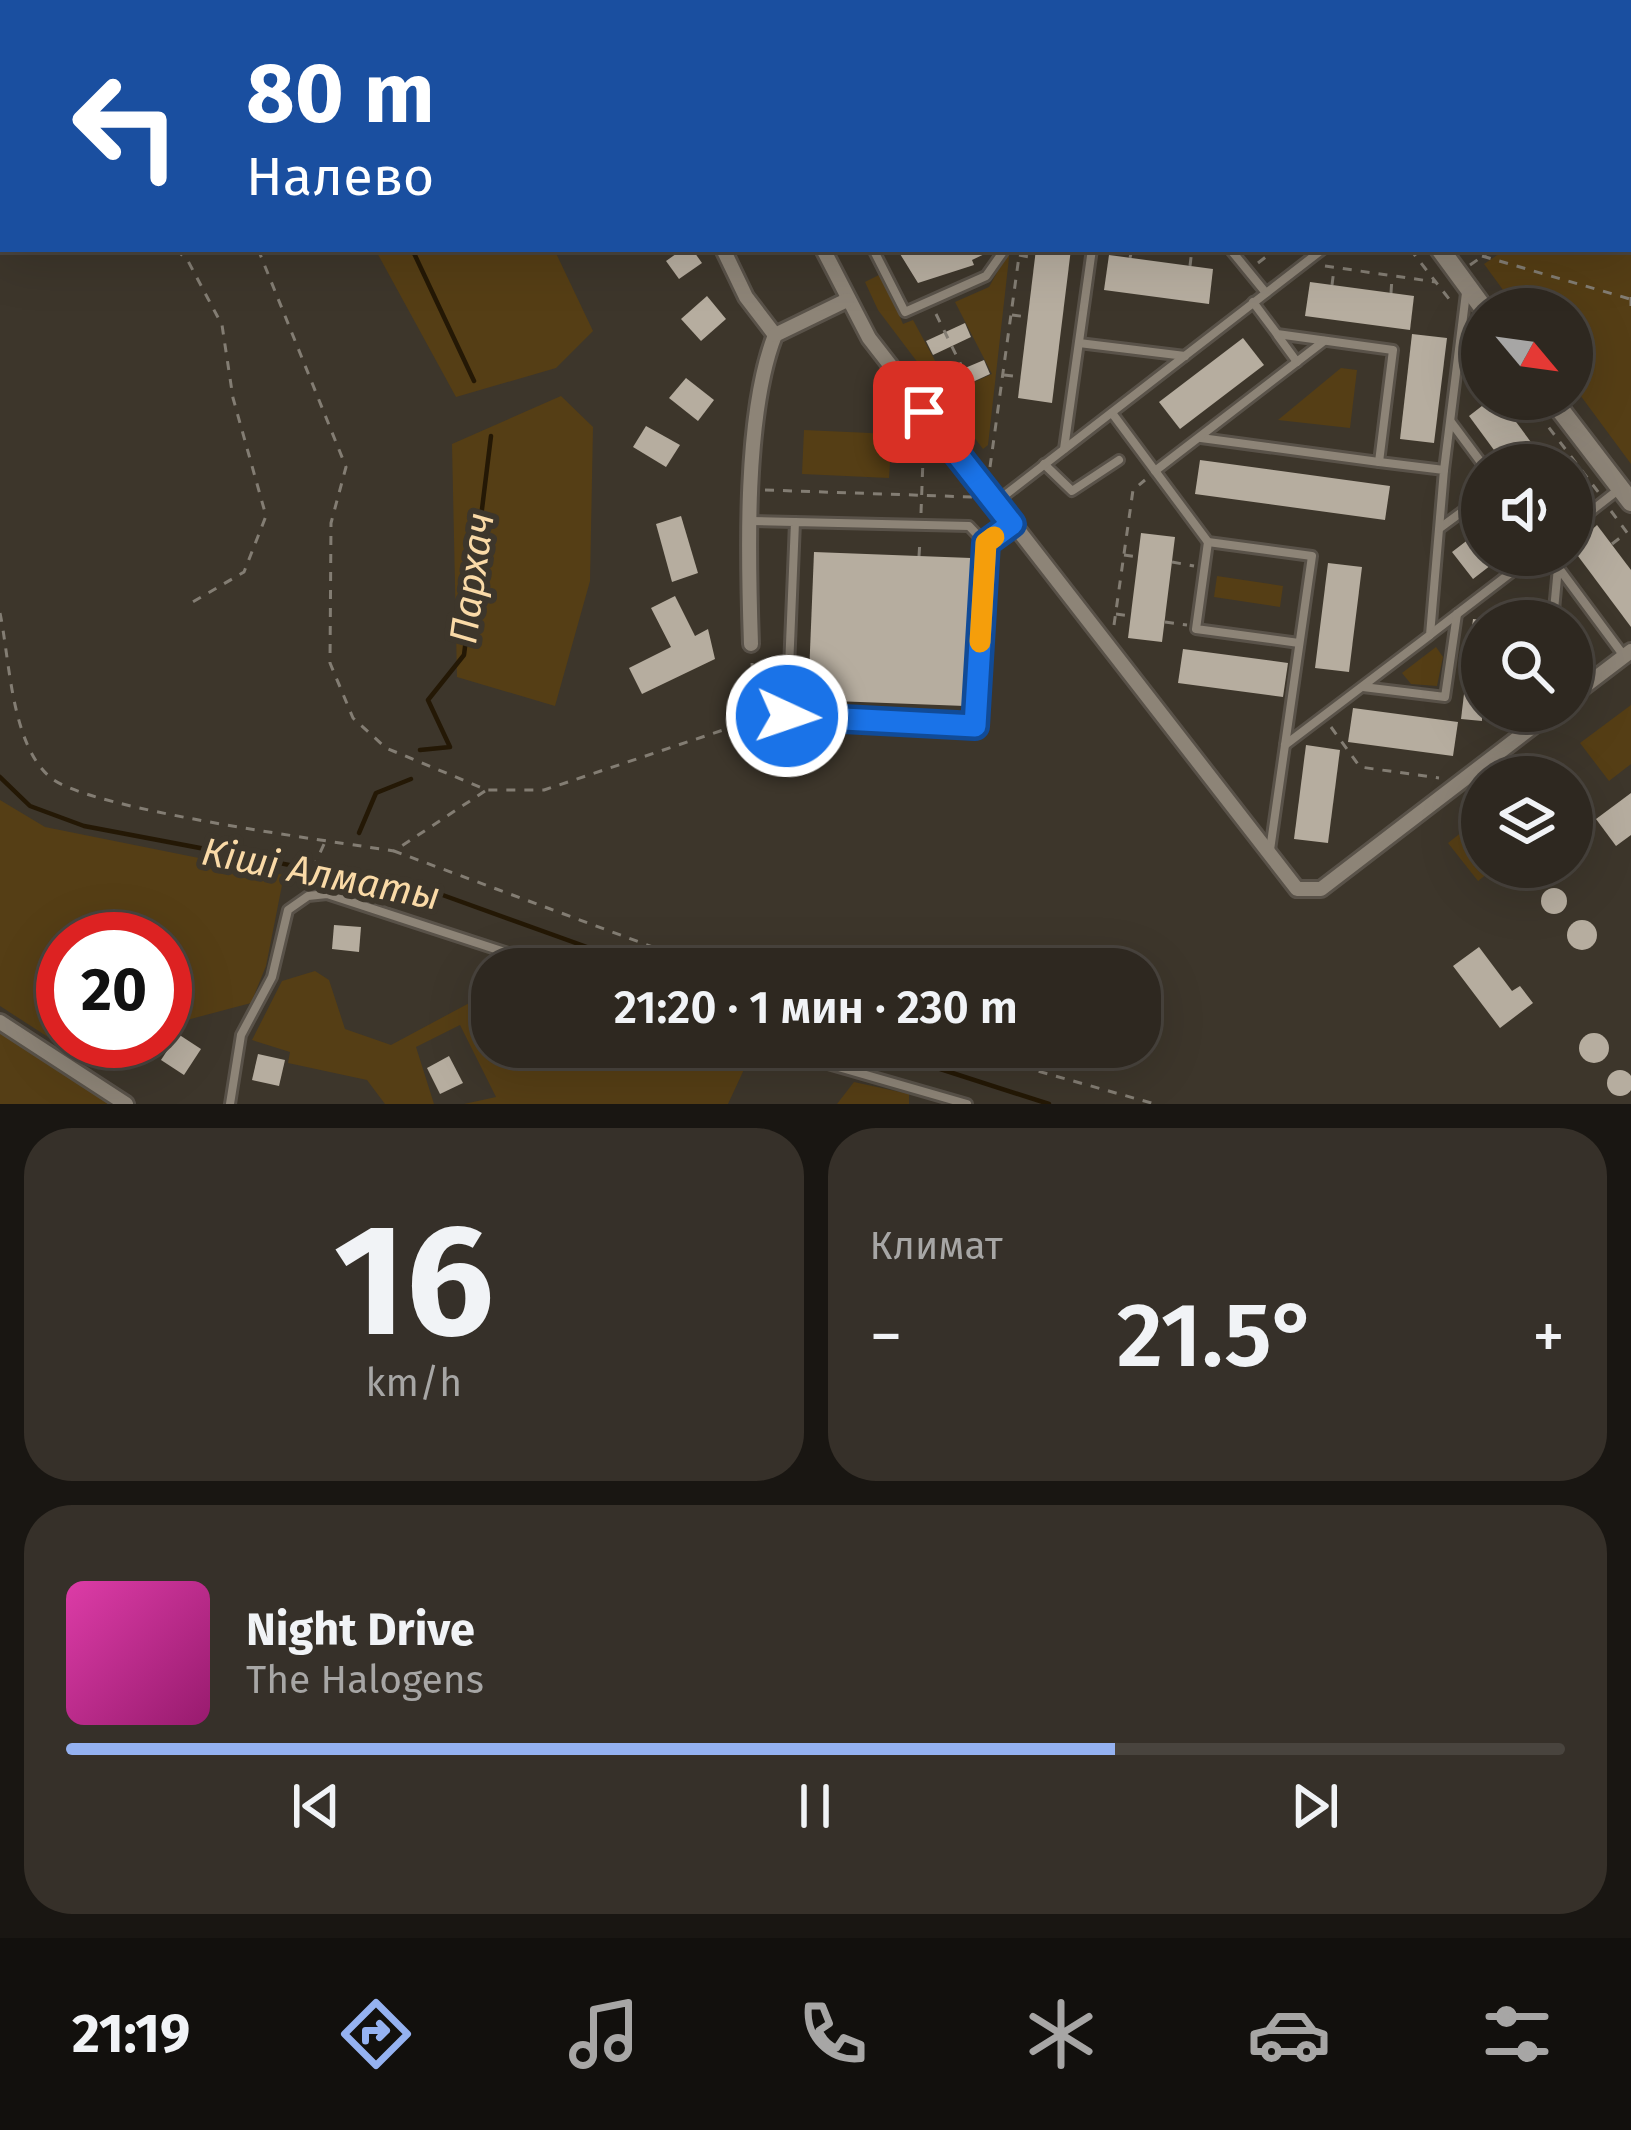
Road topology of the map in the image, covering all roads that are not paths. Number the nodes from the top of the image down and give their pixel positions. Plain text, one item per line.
1 (724, 252) edge
2 (825, 252) edge
3 (875, 252) edge
4 (1003, 252) edge
5 (1092, 252) edge
6 (1231, 252) edge
7 (1318, 252) edge
8 (1442, 252) edge
9 (1463, 279) junction
10 (1469, 288) edge
11 (1266, 293) junction
12 (847, 300) junction
13 (1253, 302) junction
14 (1277, 334) junction
15 (775, 335) junction
16 (1324, 340) junction
17 (1079, 343) junction
18 (1185, 356) junction
19 (1297, 362) junction
20 (1112, 412) junction
21 (1450, 420) junction
22 (1567, 420) edge
23 (1199, 437) junction
24 (1468, 444) edge
25 (1064, 449) junction
26 (1119, 460) dead end
27 (1379, 462) junction
28 (1044, 464) junction
29 (1444, 470) junction
30 (1156, 471) junction
31 (1622, 495) edge
32 (991, 498) junction
33 (1461, 512) edge
34 (1593, 513) edge
35 (751, 520) junction
36 (795, 522) junction
37 (1012, 524) junction
38 (1439, 529) junction
39 (1208, 542) junction
40 (986, 543) junction
41 (1507, 576) edge
42 (1565, 576) edge
43 (1457, 614) junction
44 (1430, 635) junction
45 (1299, 643) junction
46 (751, 644) road end
47 (1628, 654) edge
48 (1593, 680) edge
49 (1361, 687) junction
50 (1522, 732) edge
51 (1285, 745) junction
52 (1269, 855) junction
53 (493, 948) edge
54 (0, 1022) edge
55 (842, 1068) edge
56 (126, 1104) edge
57 (230, 1104) edge
58 (967, 1104) edge

1 - 15 street
2 - 12 street
3 - 4 lane
5 - 17 lane
6 - 11 lane
7 - 11 lane
8 - 9 street
9 - 10 street
9 - 21 lane
11 - 13 lane
12 - 15 street
12 - 32 street
13 - 14 lane
13 - 18 lane
14 - 16 lane
14 - 19 lane
15 - 35 street
16 - 19 lane
16 - 27 lane
17 - 18 lane
17 - 25 lane
18 - 20 lane
19 - 23 lane
20 - 25 lane
20 - 30 lane
21 - 24 lane
21 - 29 lane
22 - 31 street
23 - 27 lane
23 - 30 lane
25 - 28 lane
26 - 28 lane
27 - 29 lane
28 - 32 lane
29 - 38 lane
30 - 39 lane
31 - 34 lane
32 - 37 street
33 - 38 lane
35 - 36 lane
35 - 46 street
36 - 40 lane
36 - 40 lane
37 - 40 lane
37 - 52 street
38 - 44 lane
39 - 45 lane
39 - 45 lane
41 - 43 lane
42 - 47 lane
43 - 44 lane
43 - 49 lane
44 - 49 lane
45 - 51 lane
47 - 48 street
49 - 51 lane
50 - 52 street
51 - 52 lane
53 - 57 lane
54 - 56 street
55 - 58 lane

